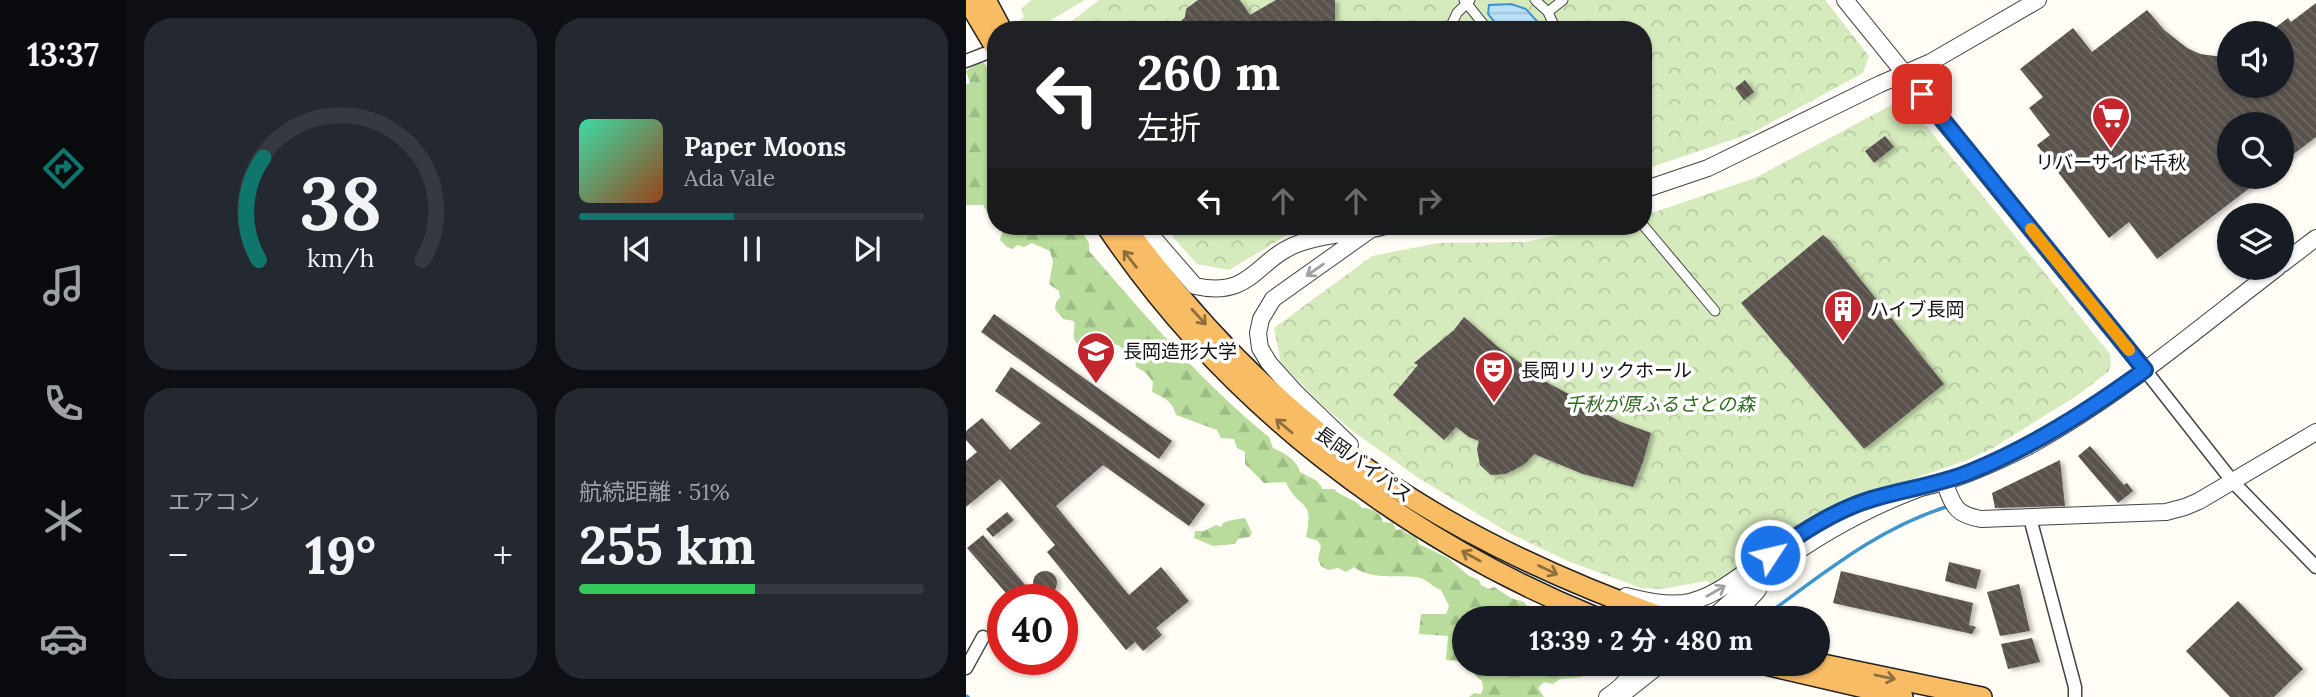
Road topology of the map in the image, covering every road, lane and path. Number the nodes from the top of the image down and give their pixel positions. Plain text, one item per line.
1 (1535, 0) edge
2 (1563, 0) edge
3 (1845, 0) edge
4 (2038, 0) edge
5 (1467, 1) edge
6 (974, 2) edge
7 (1548, 12) junction
8 (993, 21) edge
9 (1453, 21) edge
10 (1481, 21) edge
11 (1552, 21) edge
12 (987, 43) edge
13 (987, 53) edge
14 (966, 61) edge
15 (1905, 73) junction
16 (1652, 187) edge
17 (1113, 235) edge
18 (1132, 235) edge
19 (1151, 235) edge
20 (1331, 235) edge
21 (1368, 235) edge
22 (1651, 235) edge
23 (2316, 239) edge
24 (2294, 255) edge
25 (2261, 280) edge
26 (1715, 311) dead end
27 (2145, 370) junction
28 (2316, 432) edge
29 (1944, 482) junction
30 (2233, 482) junction
31 (1919, 489) junction
32 (1422, 506) junction
33 (1881, 506) junction
34 (2030, 518) junction
35 (2316, 567) edge
36 (1512, 579) junction
37 (1579, 584) junction
38 (1554, 606) edge
39 (1572, 606) edge
40 (1635, 606) edge
41 (1726, 606) edge
42 (1744, 606) edge
43 (983, 637) dead end
44 (1830, 665) edge
45 (966, 668) edge
46 (1630, 676) edge
47 (1646, 676) edge
48 (1813, 676) edge
49 (1607, 697) edge
50 (1619, 697) edge
51 (1903, 697) edge
52 (1982, 697) edge
53 (2075, 697) edge

1 - 7 street
2 - 7 street
3 - 15 street
4 - 15 street
5 - 9 street
5 - 10 street
6 - 8 highway
6 - 12 highway
7 - 11 street
13 - 14 street
15 - 16 street
15 - 27 street
36 -> 17 highway, 長岡バイパス
18 -> 32 highway, 長岡バイパス
19 - 20 street
21 -> 32 street
22 - 26 street
23 - 24 street
25 - 27 street
27 - 29 street
27 - 30 street
28 - 30 street
29 - 31 street
29 - 34 street
30 - 34 street
30 - 35 street
31 - 33 street
37 -> 31 street
32 -> 37 highway, 長岡バイパス
33 - 41 street
33 - 42 street
34 - 53 street
36 - 38 street
36 - 39 highway, 長岡バイパス
37 - 40 highway, 長岡バイパス
43 - 45 street
44 -> 52 highway
46 - 49 street
47 - 50 street
48 - 51 highway

